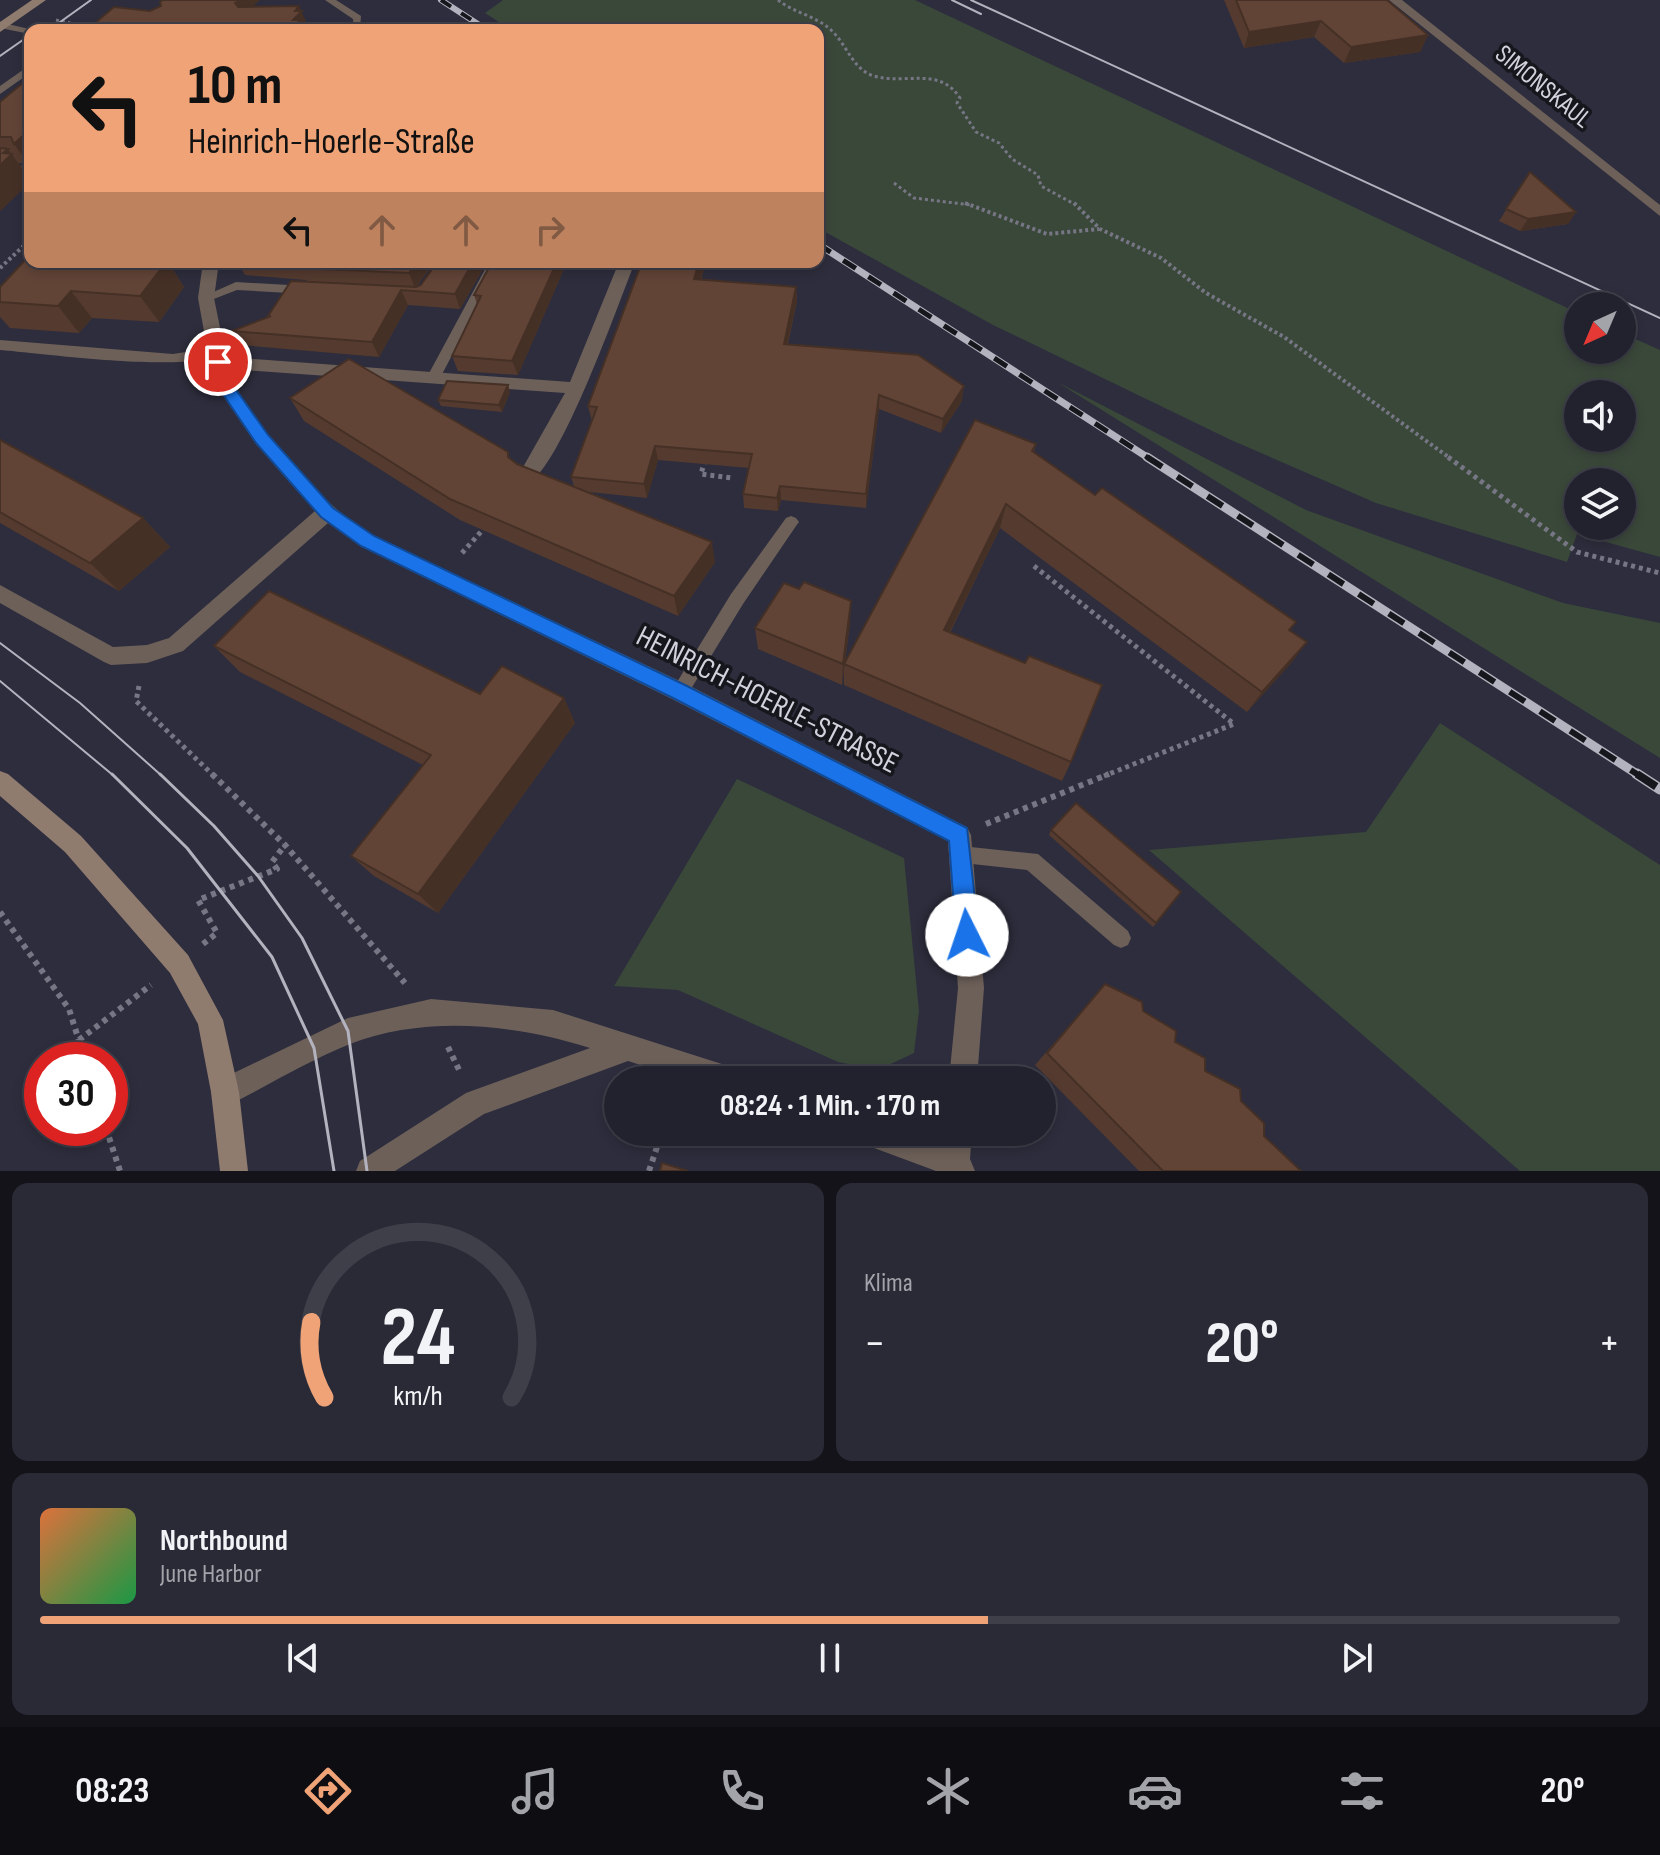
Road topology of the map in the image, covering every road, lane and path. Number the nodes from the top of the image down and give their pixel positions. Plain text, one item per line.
1 (40, 0) edge
2 (330, 0) edge
3 (778, 0) edge
4 (1395, 0) edge
5 (51, 20) dead end
6 (71, 24) edge
7 (356, 24) edge
8 (824, 24) edge
9 (824, 24) edge
10 (1, 27) edge
11 (24, 30) edge
12 (24, 73) edge
13 (0, 91) edge
14 (0, 167) edge
15 (24, 169) edge
16 (894, 183) dead end
17 (1660, 212) edge
18 (1100, 229) junction
19 (24, 246) edge
20 (0, 268) edge
21 (210, 268) edge
22 (492, 268) edge
23 (625, 268) edge
24 (315, 291) edge
25 (206, 298) junction
26 (0, 345) edge
27 (218, 357) junction
28 (434, 377) junction
29 (575, 388) junction
30 (705, 459) edge
31 (527, 476) joint
32 (733, 478) edge
33 (327, 512) junction
34 (791, 522) dead end
35 (1034, 566) edge
36 (1660, 573) edge
37 (439, 577) junction
38 (0, 593) edge
39 (147, 654) junction
40 (680, 692) junction
41 (0, 782) edge
42 (285, 845) junction
43 (960, 845) junction
44 (0, 912) edge
45 (1121, 938) dead end
46 (201, 946) dead end
47 (151, 985) dead end
48 (431, 1012) junction
49 (79, 1040) joint
50 (624, 1049) junction
51 (690, 1066) edge
52 (964, 1066) edge
53 (225, 1092) junction
54 (476, 1103) junction
55 (112, 1146) edge
56 (657, 1146) edge
57 (903, 1146) edge
58 (958, 1146) edge
59 (958, 1168) edge
60 (120, 1171) edge
61 (234, 1171) edge
62 (370, 1171) edge
63 (649, 1171) edge

1 - 10 street
2 - 7 lane
3 - 9 path
4 - 17 street, SIMONSKAUL
5 - 6 path
8 - 18 path
10 - 11 lane
12 - 13 lane
14 - 15 lane
16 - 18 path
18 - 36 path
19 - 20 path
21 - 25 street, HEINRICH-HOERLE-STRASSE
22 - 28 lane
23 - 29 street
24 - 25 lane
25 - 27 street, HEINRICH-HOERLE-STRASSE
26 - 27 lane
27 - 28 street
27 - 33 street, HEINRICH-HOERLE-STRASSE
28 - 29 street
29 - 31 street
30 - 32 path
31 - 37 path
33 - 37 street, HEINRICH-HOERLE-STRASSE
33 - 39 street
34 - 40 lane
35 - 43 path
37 - 40 street, HEINRICH-HOERLE-STRASSE
38 - 39 street
39 - 42 path
40 - 43 street, HEINRICH-HOERLE-STRASSE
41 - 53 street
42 - 46 path
42 - 48 path
43 - 45 lane
43 - 52 street
44 - 49 path
47 - 49 path
48 - 50 street
48 - 53 street
48 - 54 path
50 - 51 street
50 - 54 street
53 - 61 street
54 - 62 street
55 - 60 path
56 - 63 path
57 - 59 street
58 - 59 street

